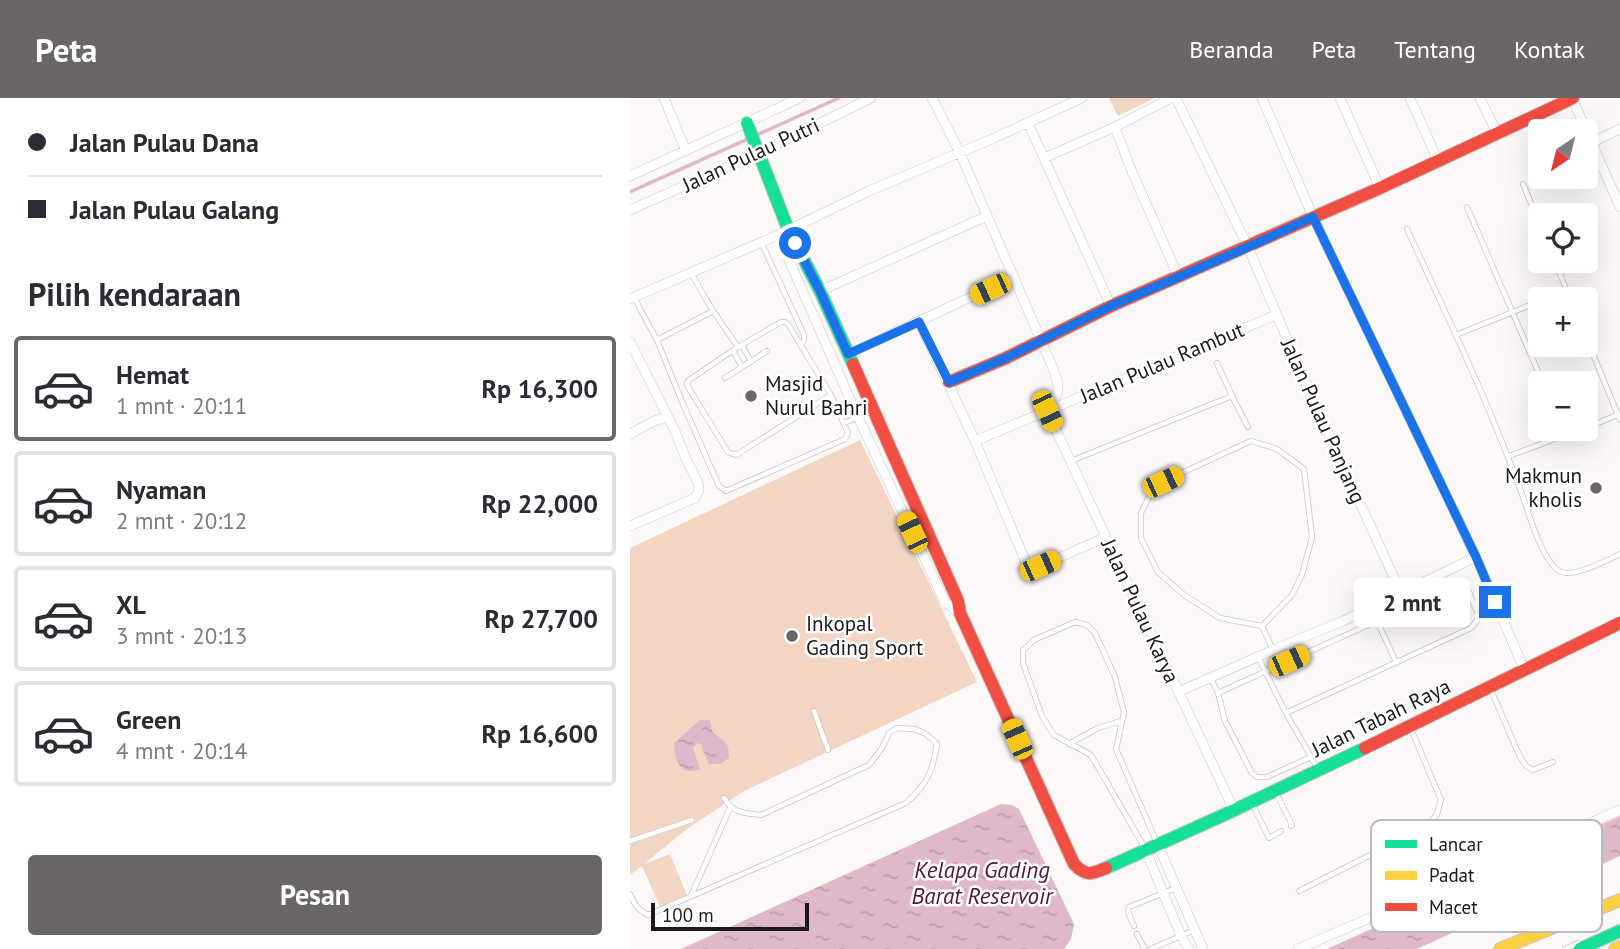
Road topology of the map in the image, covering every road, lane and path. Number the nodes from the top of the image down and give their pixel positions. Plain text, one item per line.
1 (664, 98) edge
2 (800, 98) edge
3 (871, 98) edge
4 (932, 98) edge
5 (1082, 98) edge
6 (1174, 98) edge
7 (1262, 98) edge
8 (1340, 98) edge
9 (1410, 98) edge
10 (1480, 98) edge
11 (1572, 98) edge
12 (1551, 103) edge
13 (1582, 119) edge
14 (1028, 123) junction
15 (749, 126) junction
16 (1115, 127) junction
17 (1620, 129) edge
18 (1497, 134) junction
19 (1598, 140) edge
20 (757, 149) junction
21 (686, 151) junction
22 (1598, 151) edge
23 (960, 153) junction
24 (1044, 158) junction
25 (1438, 161) junction
26 (630, 176) edge
27 (1616, 183) edge
28 (1523, 184) dead end
29 (1380, 188) junction
30 (1531, 203) edge
31 (1467, 207) dead end
32 (1620, 207) edge
33 (630, 210) edge
34 (987, 216) junction
35 (1313, 217) junction
36 (1407, 229) dead end
37 (783, 232) junction
38 (761, 242) junction
39 (1248, 247) junction
40 (691, 273) junction
41 (1178, 276) junction
42 (1014, 277) junction
43 (820, 291) junction
44 (633, 298) edge
45 (1111, 306) junction
46 (1528, 306) edge
47 (713, 311) junction
48 (1512, 313) junction
49 (1276, 315) junction
50 (919, 322) junction
51 (1456, 335) junction
52 (1041, 339) junction
53 (657, 340) junction
54 (630, 342) edge
55 (801, 345) junction
56 (738, 348) junction
57 (767, 351) dead end
58 (848, 354) junction
59 (1594, 357) edge
60 (751, 362) junction
61 (1217, 363) dead end
62 (742, 368) junction
63 (1538, 371) edge
64 (725, 378) dead end
65 (949, 382) junction
66 (831, 396) junction
67 (1232, 396) junction
68 (873, 410) junction
69 (1047, 411) junction
70 (667, 417) junction
71 (858, 417) junction
72 (1619, 418) edge
73 (844, 423) junction
74 (1598, 424) edge
75 (1248, 427) dead end
76 (630, 434) edge
77 (975, 441) junction
78 (1551, 441) edge
79 (1509, 456) junction
80 (1071, 461) junction
81 (630, 526) edge
82 (1106, 537) junction
83 (1620, 554) edge
84 (1476, 557) junction
85 (1401, 593) junction
86 (960, 613) junction
87 (1377, 621) junction
88 (1620, 623) edge
89 (1262, 626) junction
90 (1273, 650) junction
91 (1258, 657) junction
92 (1396, 662) junction
93 (1524, 669) junction
94 (1265, 672) junction
95 (1211, 679) junction
96 (1489, 686) junction
97 (1178, 692) junction
98 (1218, 693) junction
99 (814, 711) dead end
100 (1286, 713) junction
101 (1122, 721) junction
102 (1410, 728) junction
103 (1069, 744) junction
104 (828, 750) dead end
105 (1311, 757) junction
106 (1553, 762) dead end
107 (1319, 770) junction
108 (1277, 795) junction
109 (724, 798) dead end
110 (1253, 806) junction
111 (730, 807) junction
112 (1234, 810) junction
113 (1620, 810) edge
114 (692, 820) dead end
115 (1432, 820) edge
116 (1597, 820) edge
117 (1291, 826) dead end
118 (1281, 831) dead end
119 (630, 841) edge
120 (1153, 850) junction
121 (1371, 855) edge
122 (1177, 888) junction
123 (1299, 891) dead end
124 (1163, 893) junction
125 (630, 894) edge
126 (691, 897) junction
127 (1620, 900) edge
128 (1602, 907) edge
129 (1620, 908) edge
130 (1602, 915) edge
131 (1602, 916) edge
132 (1371, 917) edge
133 (1620, 924) edge
134 (1133, 926) dead end
135 (1195, 929) junction
136 (1620, 931) edge
137 (1542, 932) edge
138 (1568, 932) edge
139 (1137, 934) dead end
140 (1181, 936) junction
141 (1620, 938) edge
142 (1620, 947) edge
143 (1145, 949) edge
144 (1151, 949) edge
145 (1189, 949) edge
146 (1203, 949) edge
147 (1298, 949) edge
148 (1500, 949) edge
149 (1531, 949) edge
150 (1564, 949) edge
151 (1580, 949) edge
152 (1595, 949) edge
153 (1615, 949) edge

1 - 21 street
2 - 15 street
3 - 20 street, Jalan Pulau Putri
4 - 23 street
5 - 14 street
6 - 16 street
6 - 39 street, Jalan Pulau Panjang
7 - 35 street
8 - 29 street
9 - 25 street
10 - 18 street
11 - 12 main road
11 - 13 street
12 - 18 main road
14 - 23 street
14 - 24 street
15 - 20 main road, Jalan Tabah Raya
15 - 21 street
16 - 24 street
16 - 41 street
17 - 19 street
18 - 25 main road
20 - 33 street, Jalan Pulau Putri
20 - 37 main road, Jalan Tabah Raya
21 - 26 street
22 - 27 street
23 - 34 street
23 - 37 street
24 - 45 street
25 - 29 main road
27 - 32 street
28 - 30 lane
29 - 35 main road
31 - 48 lane
34 - 42 street
34 - 43 street
35 - 39 main road
35 - 84 street
36 - 51 lane
37 - 38 street
37 - 43 main road, Jalan Tabah Raya
37 - 71 street
38 - 40 street
38 - 55 lane
39 - 41 main road
39 - 49 street, Jalan Pulau Panjang
40 - 44 street
40 - 47 lane
41 - 45 main road
42 - 50 street
42 - 52 street
43 - 58 main road, Jalan Tabah Raya
44 - 53 lane
45 - 52 main road
46 - 48 lane
47 - 53 lane
47 - 56 lane
48 - 51 lane
48 - 63 lane
49 - 69 street, Jalan Pulau Rambut
49 - 85 street, Jalan Pulau Panjang
50 - 58 street
50 - 65 street
51 - 79 lane
52 - 65 main road
52 - 69 street
53 - 73 lane
54 - 70 street
55 - 56 lane
55 - 66 lane
56 - 60 lane
56 - 62 lane
56 - 66 lane
57 - 60 lane
58 - 68 main road, Jalan Tabah Raya
59 - 72 lane
60 - 62 lane
61 - 67 lane
62 - 64 lane
65 - 77 street
66 - 73 lane
67 - 75 lane
67 - 80 lane
68 - 71 lane
68 - 86 main road, Jalan Tabah Raya
69 - 77 street, Jalan Pulau Rambut
69 - 80 street, Jalan Pulau Karya
70 - 76 street
70 - 81 street
71 - 73 lane
71 - 86 street
72 - 74 lane
77 - 82 street
78 - 79 lane
79 - 83 lane
80 - 82 street, Jalan Pulau Karya
82 - 97 street, Jalan Pulau Karya
84 - 85 street
84 - 93 street
85 - 90 street
86 - 120 main road, Jalan Tabah Raya
87 - 92 lane
87 - 92 lane
87 - 94 lane
88 - 93 main road, Jalan Tabah Raya
89 - 89 lane
89 - 90 lane
90 - 91 street
91 - 94 lane
91 - 95 street
92 - 100 lane
93 - 96 main road, Jalan Tabah Raya
94 - 98 lane
94 - 100 lane
95 - 97 street
95 - 98 lane
96 - 102 main road, Jalan Tabah Raya
96 - 106 lane
97 - 112 street, Jalan Pulau Karya
98 - 105 lane
99 - 104 lane
100 - 105 lane
101 - 103 lane
101 - 103 lane
101 - 120 lane
102 - 107 main road, Jalan Tabah Raya
102 - 115 lane
103 - 120 lane
105 - 107 lane
107 - 108 main road, Jalan Tabah Raya
108 - 110 main road, Jalan Tabah Raya
108 - 117 lane
109 - 111 lane
110 - 112 main road, Jalan Tabah Raya
110 - 118 lane
111 - 126 lane
111 - 126 lane
112 - 120 main road, Jalan Tabah Raya
113 - 116 street
114 - 119 lane
120 - 122 street
120 - 124 street
121 - 123 lane
122 - 124 lane
122 - 135 street
124 - 134 lane
124 - 140 street
125 - 126 lane
127 - 128 main road
129 - 130 lane
129 - 131 main road
132 - 147 street
133 - 150 lane
135 - 140 lane
135 - 146 street
136 - 151 main road
137 - 148 main road
138 - 149 main road
139 - 143 lane
140 - 144 lane
140 - 145 street
141 - 152 main road
142 - 153 main road

